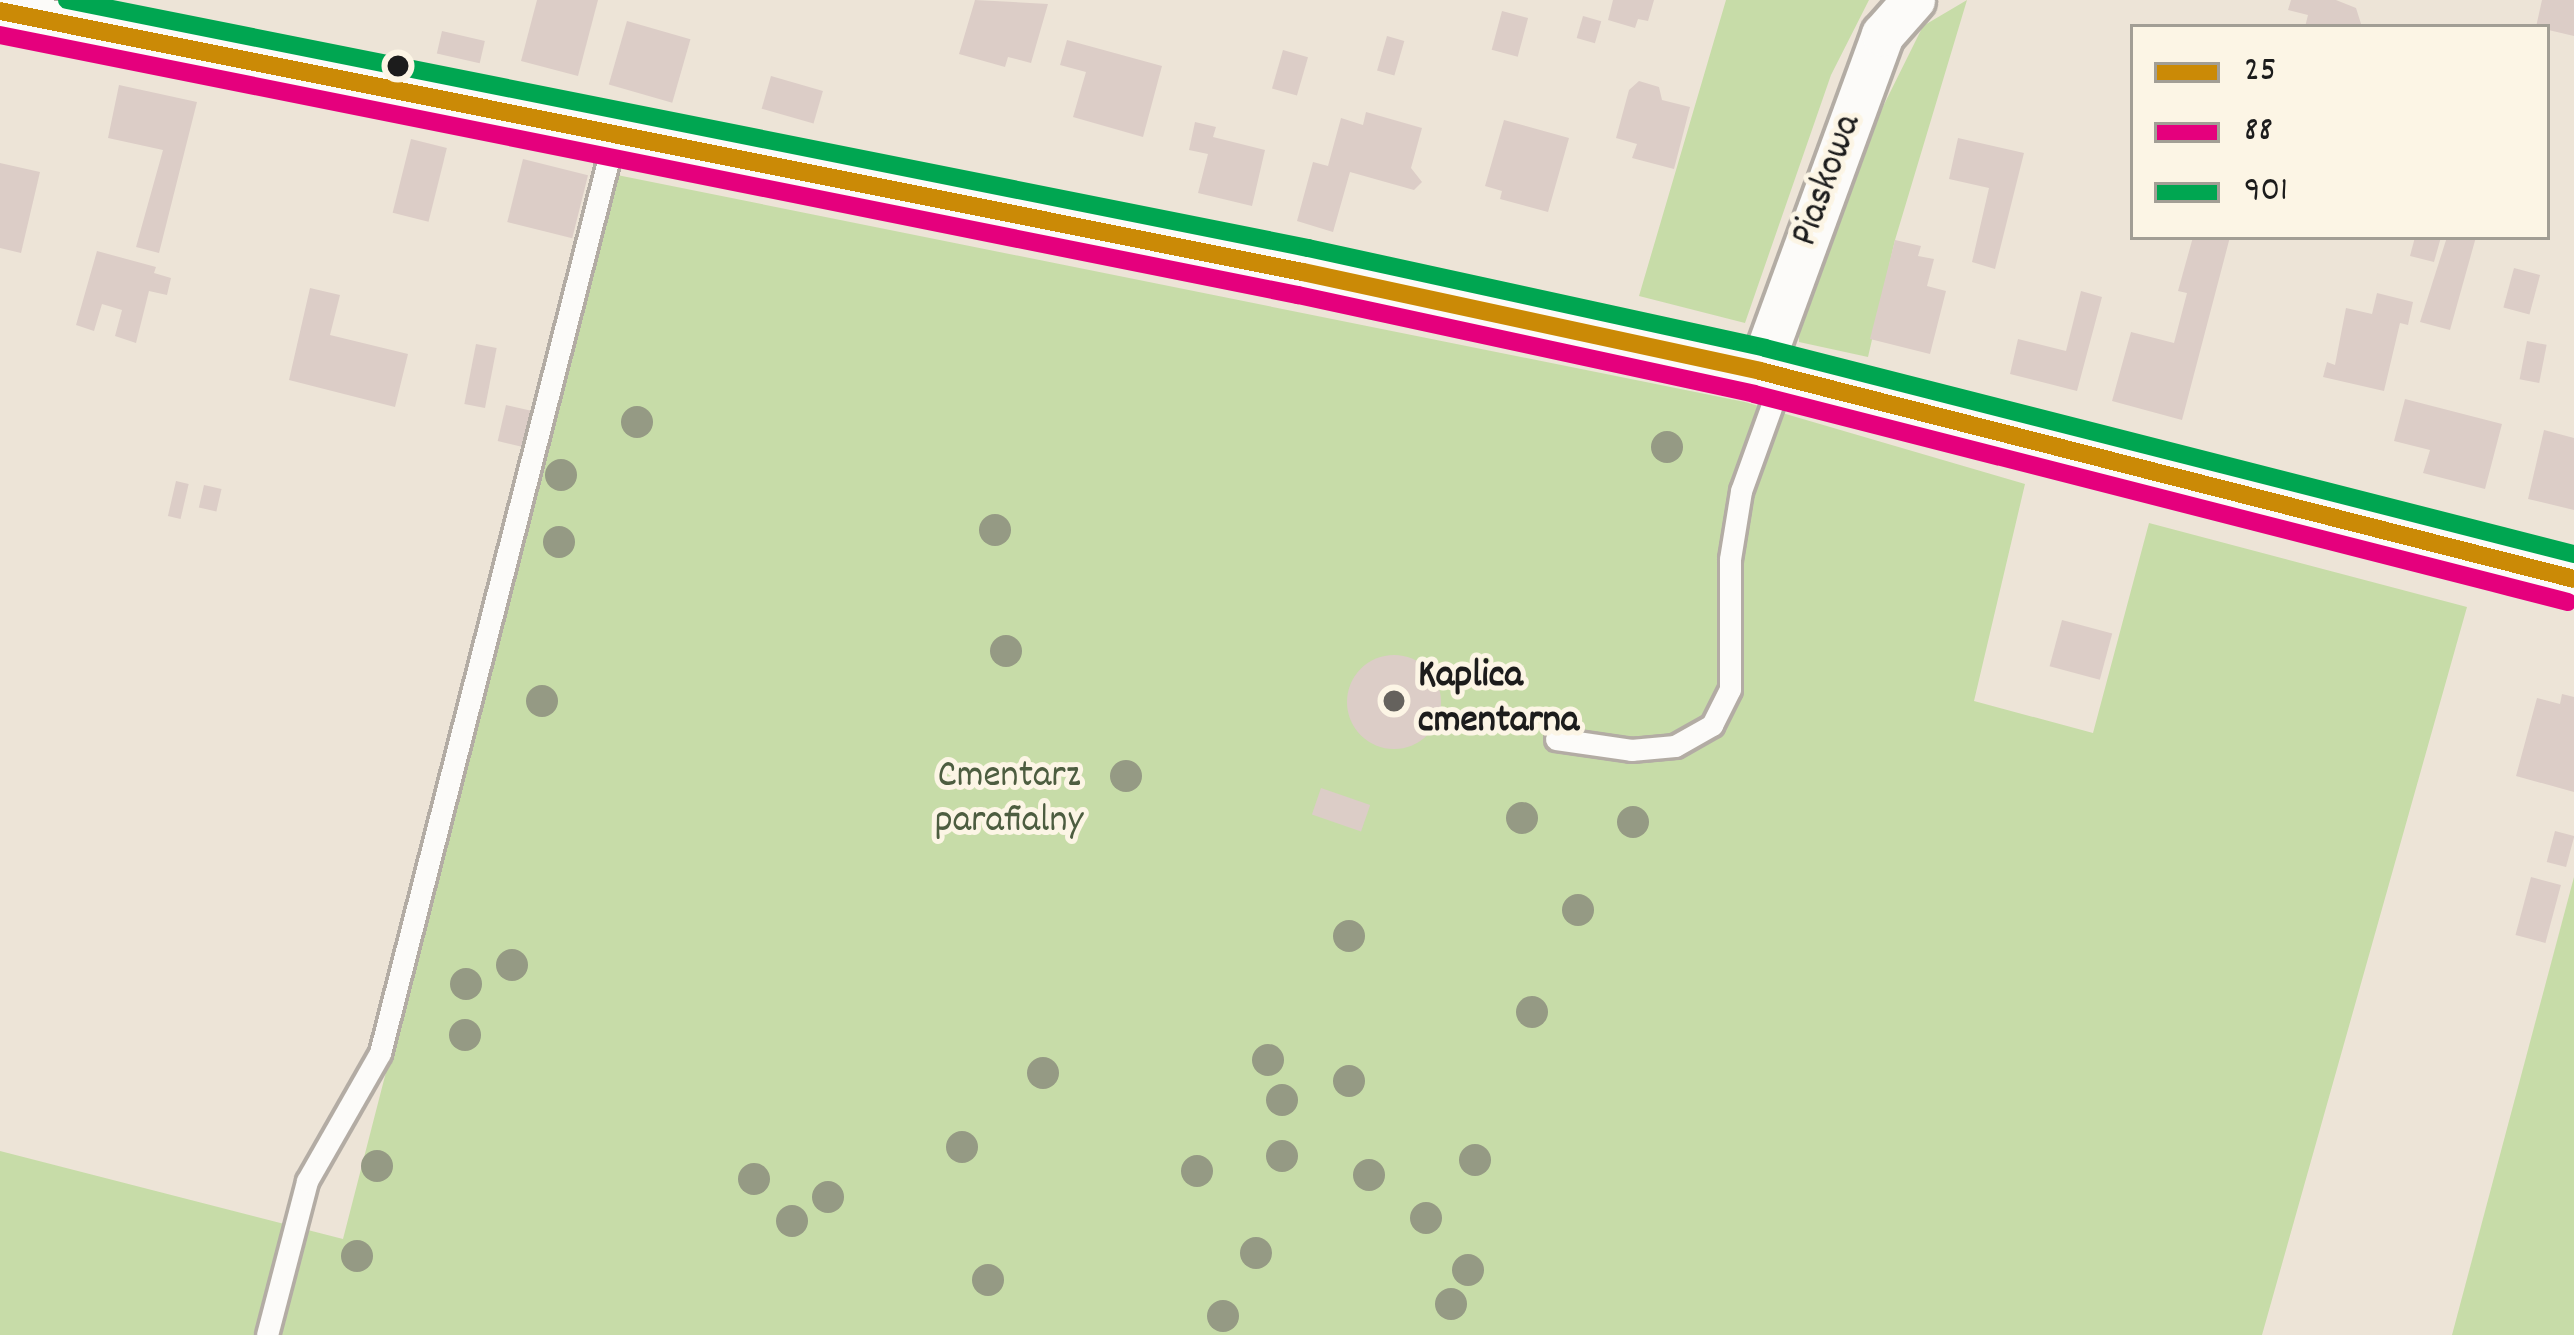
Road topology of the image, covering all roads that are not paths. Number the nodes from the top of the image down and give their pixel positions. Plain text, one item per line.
1 (1914, 0) edge
2 (0, 11) edge
3 (615, 134) junction
4 (1771, 374) junction
5 (2574, 579) edge
6 (1556, 739) dead end
7 (267, 1335) edge

1 - 4 street, Piaskowa
2 - 3 street
3 - 4 street
3 - 7 lane
4 - 5 street
4 - 6 lane

